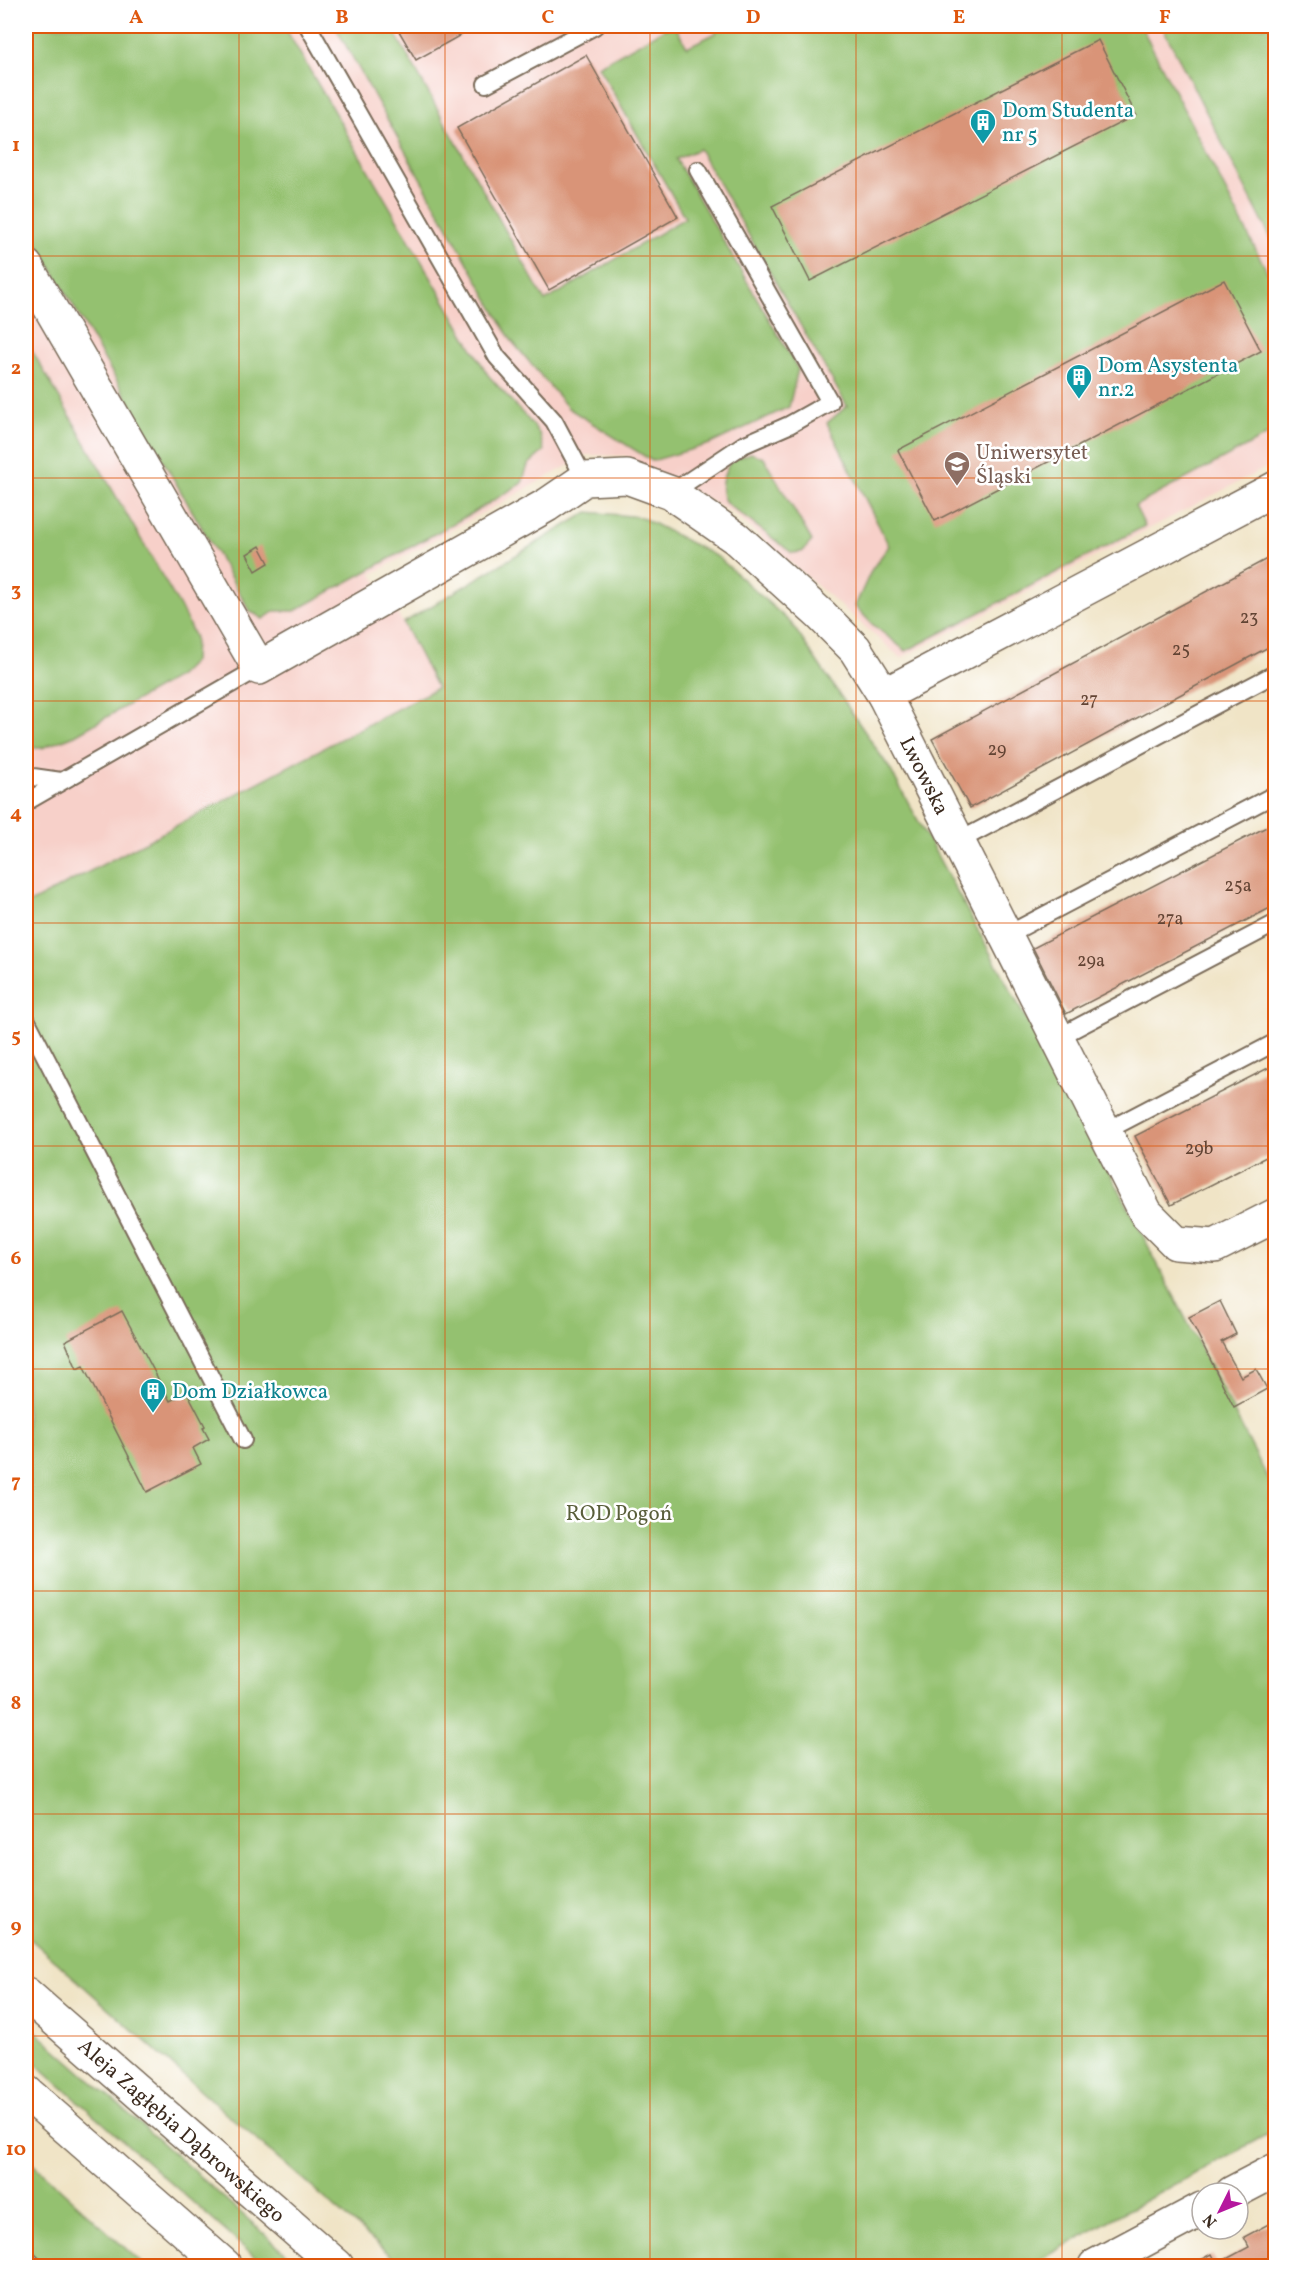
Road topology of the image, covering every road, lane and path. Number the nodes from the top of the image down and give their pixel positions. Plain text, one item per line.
1 (308, 26) edge
2 (595, 26) edge
3 (486, 84) dead end
4 (698, 170) dead end
5 (26, 266) edge
6 (585, 479) junction
7 (1275, 488) edge
8 (671, 493) junction
9 (259, 668) junction
10 (1275, 673) edge
11 (884, 695) junction
12 (26, 776) edge
13 (61, 781) junction
14 (1275, 794) edge
15 (26, 802) edge
16 (957, 842) junction
17 (1275, 923) edge
18 (1005, 936) junction
19 (26, 1019) edge
20 (1057, 1038) junction
21 (1275, 1042) edge
22 (1104, 1132) junction
23 (1275, 1215) edge
24 (243, 1440) dead end
25 (26, 1994) edge
26 (26, 2092) edge
27 (1275, 2170) edge
28 (1250, 2183) edge
29 (1190, 2215) edge
30 (26, 2258) edge
31 (34, 2266) edge
32 (225, 2266) edge
33 (337, 2266) edge
34 (1095, 2266) edge

1 - 6 lane
2 - 3 lane
4 - 8 lane
5 - 9 street
6 - 8 street, Lwowska
6 - 9 street
7 - 11 street
8 - 11 street, Lwowska
9 - 13 lane
10 - 16 lane
11 - 16 street, Lwowska
12 - 13 lane
13 - 15 lane
14 - 18 lane
16 - 18 street, Lwowska
17 - 20 lane
18 - 20 street, Lwowska
19 - 24 lane
20 - 22 street, Lwowska
21 - 22 lane
22 - 23 street, Lwowska
25 - 33 street, Aleja Zagłębia Dąbrowskiego
26 - 32 street
27 - 28 street
29 - 34 street
30 - 31 lane

